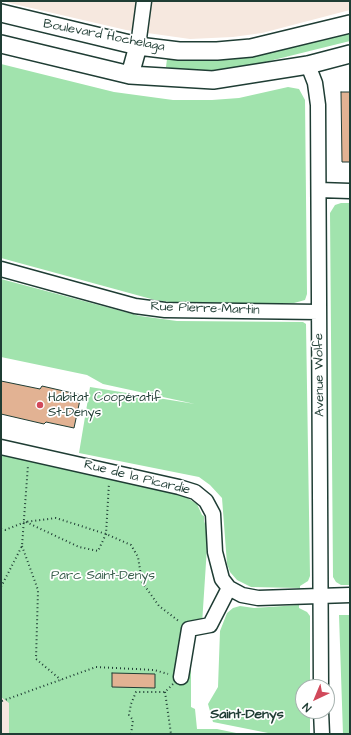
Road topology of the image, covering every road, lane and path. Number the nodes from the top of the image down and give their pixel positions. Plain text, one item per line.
1 (144, 1) edge
2 (1, 14) edge
3 (350, 24) edge
4 (1, 44) edge
5 (138, 46) junction
6 (350, 54) edge
7 (308, 64) junction
8 (130, 75) junction
9 (319, 190) junction
10 (350, 191) edge
11 (1, 269) edge
12 (319, 312) junction
13 (1, 447) edge
14 (29, 453) junction
15 (110, 470) junction
16 (25, 522) junction
17 (1, 529) edge
18 (106, 534) junction
19 (22, 546) junction
20 (1, 587) edge
21 (229, 588) junction
22 (350, 595) edge
23 (320, 596) junction
24 (189, 629) junction
25 (181, 677) junction
26 (321, 679) edge
27 (61, 680) junction
28 (165, 692) junction
29 (2, 701) edge
30 (322, 719) edge
31 (131, 734) edge
32 (171, 734) edge
33 (322, 734) edge

1 - 5 street
2 - 5 main road, Boulevard Hochelaga
3 - 5 main road, Boulevard Hochelaga
4 - 8 main road
5 - 8 main road
6 - 7 main road
7 - 8 main road
7 - 9 street, Avenue Wolfe
9 - 10 street
9 - 12 street, Avenue Wolfe
11 - 12 street, Rue Pierre-Martin
12 - 23 street, Avenue Wolfe
13 - 14 street, Rue de la Picardie
14 - 15 street, Rue de la Picardie
14 - 16 path
15 - 18 path
15 - 21 street, Rue de la Picardie
16 - 17 path
16 - 18 path
16 - 18 path
16 - 19 path
18 - 24 path
19 - 20 path
19 - 27 path
21 - 23 street
21 - 24 street
22 - 23 street
23 - 26 street, Avenue Wolfe
24 - 25 street
25 - 27 path
25 - 28 path
27 - 29 path
28 - 31 path
28 - 32 path
30 - 33 street

